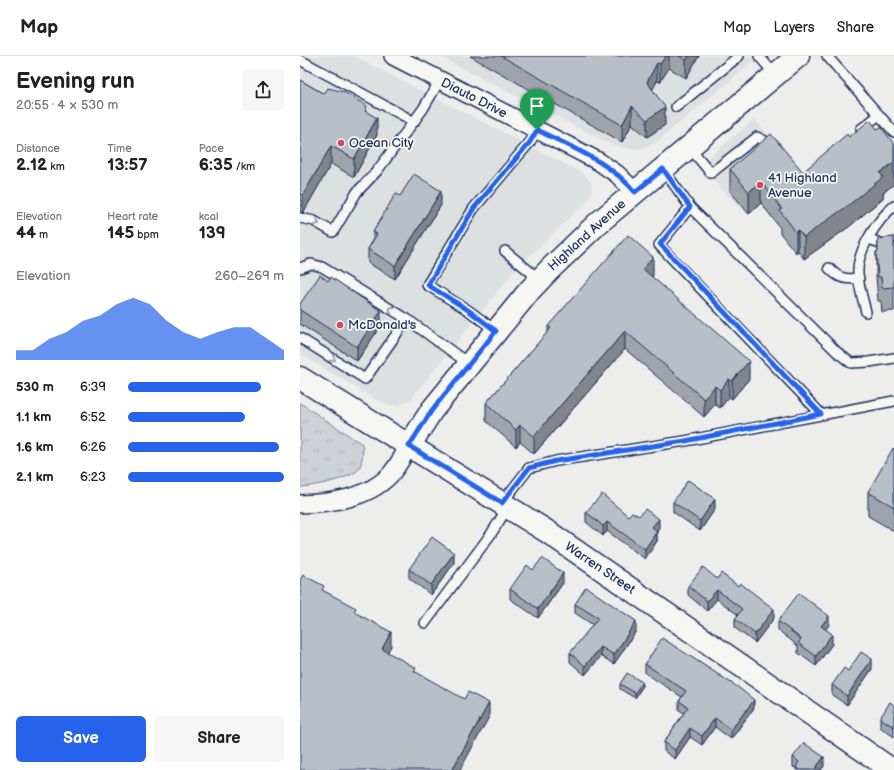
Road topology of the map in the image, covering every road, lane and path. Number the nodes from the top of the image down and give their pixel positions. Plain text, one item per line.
1 (393, 56) edge
2 (739, 56) edge
3 (759, 56) edge
4 (798, 56) edge
5 (827, 56) edge
6 (300, 60) edge
7 (775, 75) junction
8 (440, 80) junction
9 (676, 107) dead end
10 (879, 115) junction
11 (414, 122) junction
12 (537, 130) junction
13 (894, 132) edge
14 (854, 136) edge
15 (689, 147) junction
16 (781, 154) edge
17 (663, 169) junction
18 (635, 192) junction
19 (894, 206) edge
20 (690, 207) junction
21 (300, 218) edge
22 (869, 239) junction
23 (894, 248) edge
24 (505, 251) dead end
25 (300, 268) edge
26 (829, 268) dead end
27 (859, 278) junction
28 (539, 280) junction
29 (866, 312) dead end
30 (407, 319) junction
31 (496, 331) junction
32 (300, 338) edge
33 (894, 358) edge
34 (469, 365) junction
35 (300, 378) edge
36 (894, 401) edge
37 (821, 414) junction
38 (409, 446) junction
39 (300, 504) edge
40 (505, 505) junction
41 (425, 623) dead end
42 (892, 770) edge

1 - 8 street, Diauto Drive
2 - 9 lane
3 - 7 lane
4 - 7 main road, Highland Avenue
5 - 10 lane
6 - 11 lane
7 - 15 main road, Highland Avenue
8 - 11 lane
8 - 12 street, Diauto Drive
10 - 13 lane
10 - 14 lane
21 -> 11 lane
12 - 18 street, Diauto Drive
12 - 31 lane
15 - 16 lane
15 - 17 main road, Highland Avenue
17 - 18 main road, Highland Avenue
17 - 20 lane
18 - 28 main road, Highland Avenue
19 - 22 lane
20 - 33 lane
20 - 37 lane
22 - 23 lane
22 - 27 lane
24 - 28 lane
30 -> 25 lane
26 - 27 lane
27 - 29 lane
28 - 31 main road, Highland Avenue
32 -> 30 lane
30 - 34 lane
31 - 34 main road, Highland Avenue
34 - 38 main road, Highland Avenue
35 - 38 main road, Warren Street
36 - 37 lane
37 - 40 lane
38 - 39 street
38 - 40 main road, Warren Street
40 - 41 lane
40 - 42 main road, Warren Street

